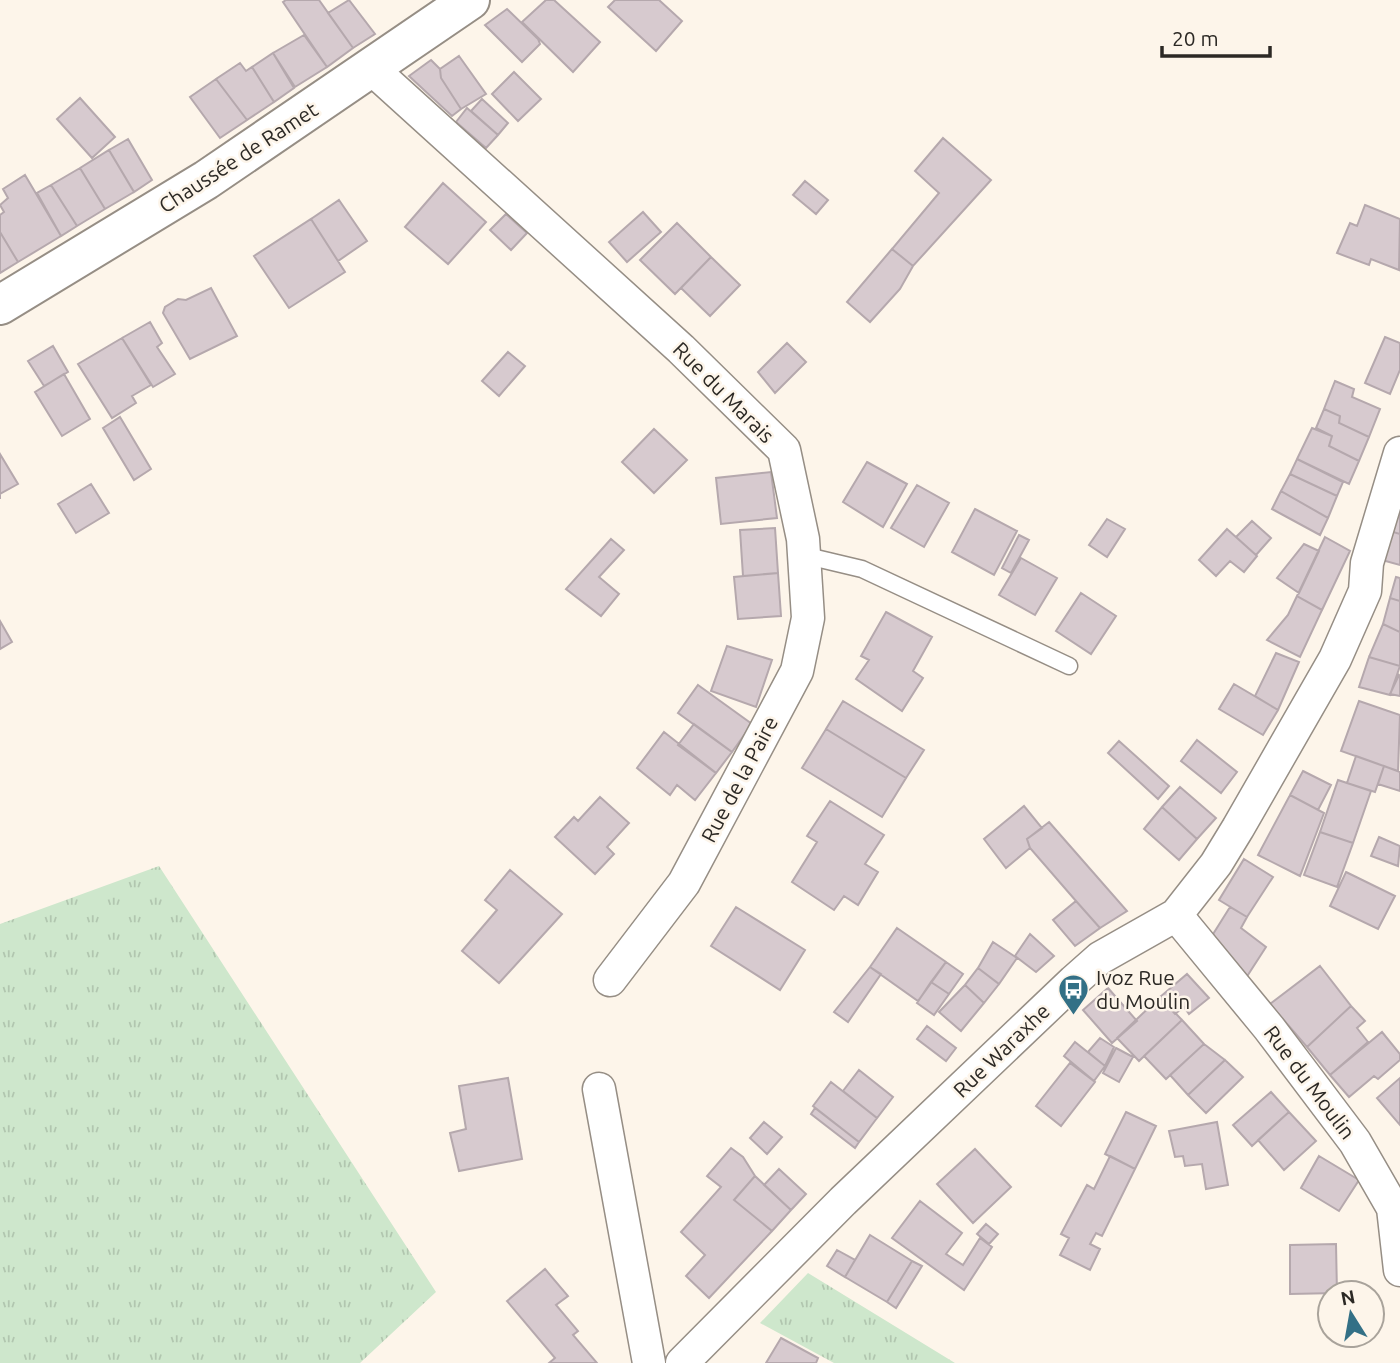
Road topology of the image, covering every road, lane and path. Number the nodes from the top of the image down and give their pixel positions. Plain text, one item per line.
1 (470, 0) edge
2 (371, 68) junction
3 (0, 305) edge
4 (1400, 453) edge
5 (803, 555) junction
6 (1069, 666) dead end
7 (1176, 915) junction
8 (610, 979) dead end
9 (599, 1089) dead end
10 (1400, 1270) edge
11 (649, 1363) edge
12 (682, 1363) edge

1 - 2 main road, Chaussée de Ramet
2 - 3 main road, Chaussée de Ramet
2 - 5 street, Rue du Marais
4 - 7 street, Rue Waraxhe
5 - 6 lane
5 - 8 street, Rue de la Paire
7 - 10 street, Rue du Moulin
7 - 12 street, Rue Waraxhe
9 - 11 street

